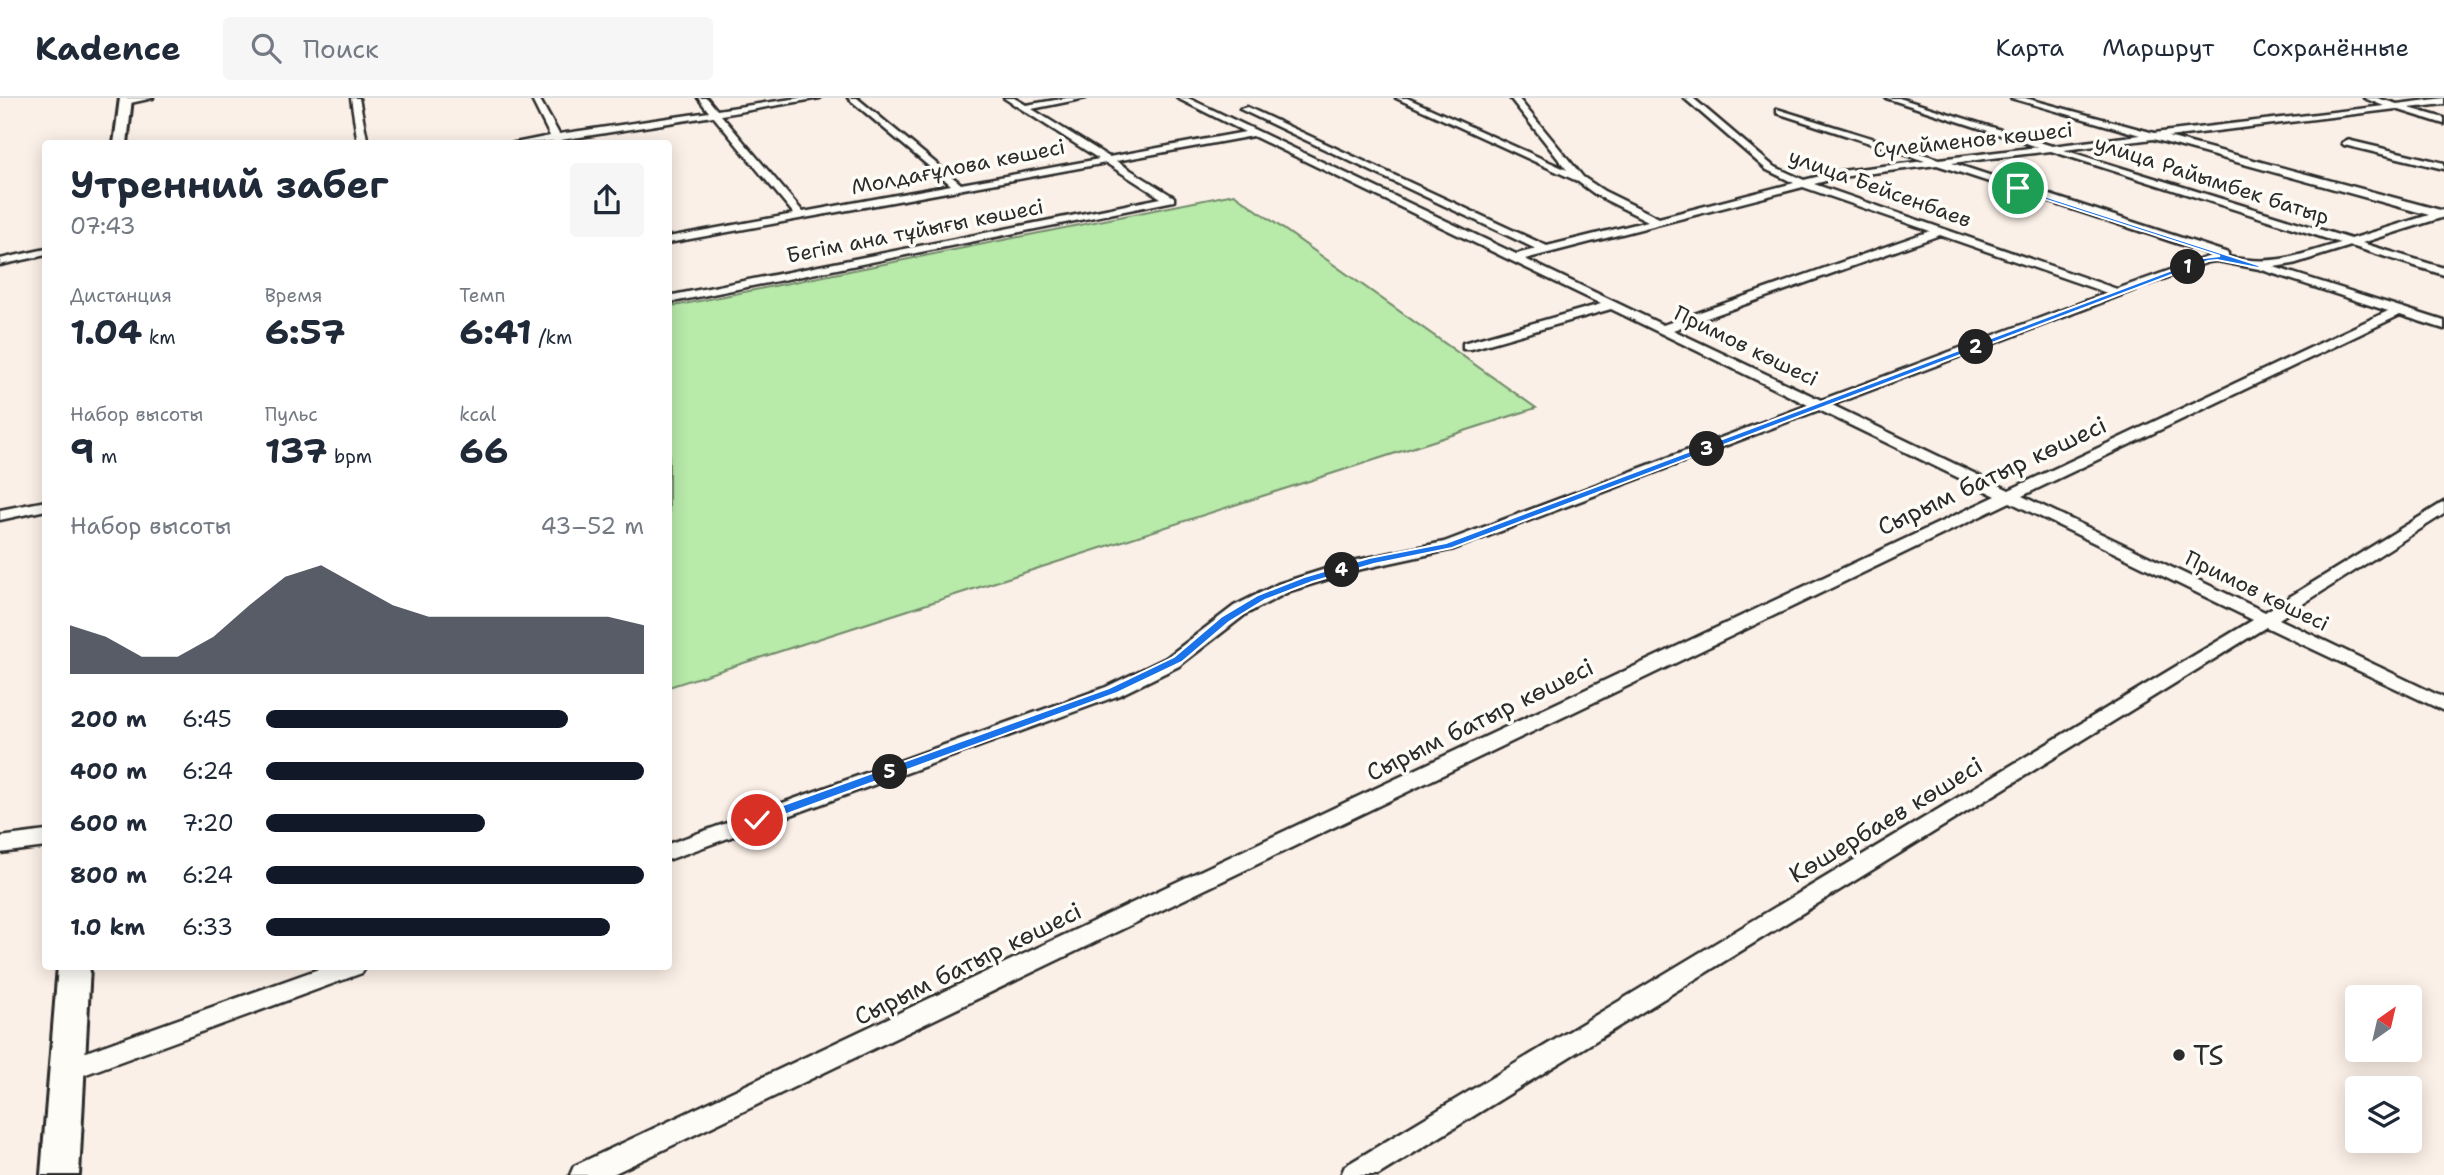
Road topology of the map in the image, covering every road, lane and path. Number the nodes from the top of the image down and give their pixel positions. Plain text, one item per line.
1 (149, 98) edge
2 (355, 98) edge
3 (535, 98) edge
4 (702, 98) edge
5 (816, 98) edge
6 (852, 98) edge
7 (1008, 98) edge
8 (1082, 98) edge
9 (1181, 98) edge
10 (1400, 98) edge
11 (1514, 98) edge
12 (1688, 98) edge
13 (1890, 98) edge
14 (2015, 98) edge
15 (2368, 98) edge
16 (126, 100) edge
17 (2444, 101) edge
18 (2398, 107) junction
19 (1025, 108) junction
20 (1244, 109) dead end
21 (1780, 111) dead end
22 (715, 113) junction
23 (2444, 121) edge
24 (1254, 133) junction
25 (2157, 138) junction
26 (120, 140) edge
27 (362, 140) edge
28 (558, 140) edge
29 (2347, 142) dead end
30 (2055, 150) junction
31 (1108, 159) junction
32 (1938, 163) junction
33 (2444, 166) edge
34 (1580, 179) junction
35 (1802, 183) junction
36 (959, 187) junction
37 (2443, 215) edge
38 (801, 216) junction
39 (1657, 221) junction
40 (1940, 231) junction
41 (672, 239) edge
42 (2351, 244) junction
43 (1546, 250) junction
44 (42, 253) edge
45 (1515, 258) junction
46 (0, 262) edge
47 (2258, 266) junction
48 (2444, 272) edge
49 (2119, 293) junction
50 (672, 299) edge
51 (1612, 305) junction
52 (2398, 311) junction
53 (2444, 325) edge
54 (1664, 330) junction
55 (1467, 346) dead end
56 (1823, 406) junction
57 (2008, 495) junction
58 (42, 506) edge
59 (2444, 508) edge
60 (0, 515) edge
61 (2266, 619) junction
62 (2444, 705) edge
63 (42, 840) edge
64 (0, 845) edge
65 (672, 851) edge
66 (74, 970) edge
67 (343, 970) edge
68 (67, 1070) junction
69 (60, 1175) edge
70 (583, 1175) edge
71 (1354, 1175) edge

1 - 16 street
2 - 27 street
3 - 28 street
4 - 22 street
5 - 22 street
6 - 36 street
7 - 19 street
8 - 19 street
9 - 24 street, Примов көшесі
10 - 34 street
11 - 34 street
12 - 35 street, улица Бейсенбаев
13 - 30 street, улица Райымбек батыр
14 - 25 street
15 - 18 street
16 - 26 street
17 - 18 street, Сүлейменов көшесі
18 - 23 street
18 - 25 street, Сүлейменов көшесі
19 - 31 street
20 - 43 street
21 - 32 street
22 - 28 street
22 - 38 street
24 - 31 street, Молдағұлова көшесі
24 - 45 street, Примов көшесі
25 - 30 street, Сүлейменов көшесі
25 - 37 street
29 - 33 street
30 - 32 street, Сүлейменов көшесі
30 - 42 street, улица Райымбек батыр
31 - 36 street, Молдағұлова көшесі
31 - 50 street, Бегім ана тұйығы көшесі
32 - 35 street, Сүлейменов көшесі
32 - 47 street
34 - 39 street
35 - 39 street, Сүлейменов көшесі
35 - 40 street, улица Бейсенбаев
36 - 38 street, Молдағұлова көшесі
37 - 42 street
38 - 41 street, Молдағұлова көшесі
39 - 43 street, Сүлейменов көшесі
40 - 49 street, улица Бейсенбаев
40 - 54 street
42 - 47 street
42 - 48 street, улица Райымбек батыр
43 - 45 street, Сүлейменов көшесі
44 - 46 street
45 - 51 street, Примов көшесі
47 - 49 street
47 - 52 street
49 - 56 street
51 - 54 street, Примов көшесі
51 - 55 street
52 - 53 street
52 - 57 street, Сырым батыр көшесі
54 - 56 street, Примов көшесі
56 - 57 street, Примов көшесі
56 - 65 street
57 - 61 street, Примов көшесі
57 - 70 street, Сырым батыр көшесі
58 - 60 street
59 - 61 street, Көшербаев көшесі
61 - 62 street, Примов көшесі
61 - 71 street, Көшербаев көшесі
63 - 64 street
66 - 68 street
67 - 68 street
68 - 69 street

